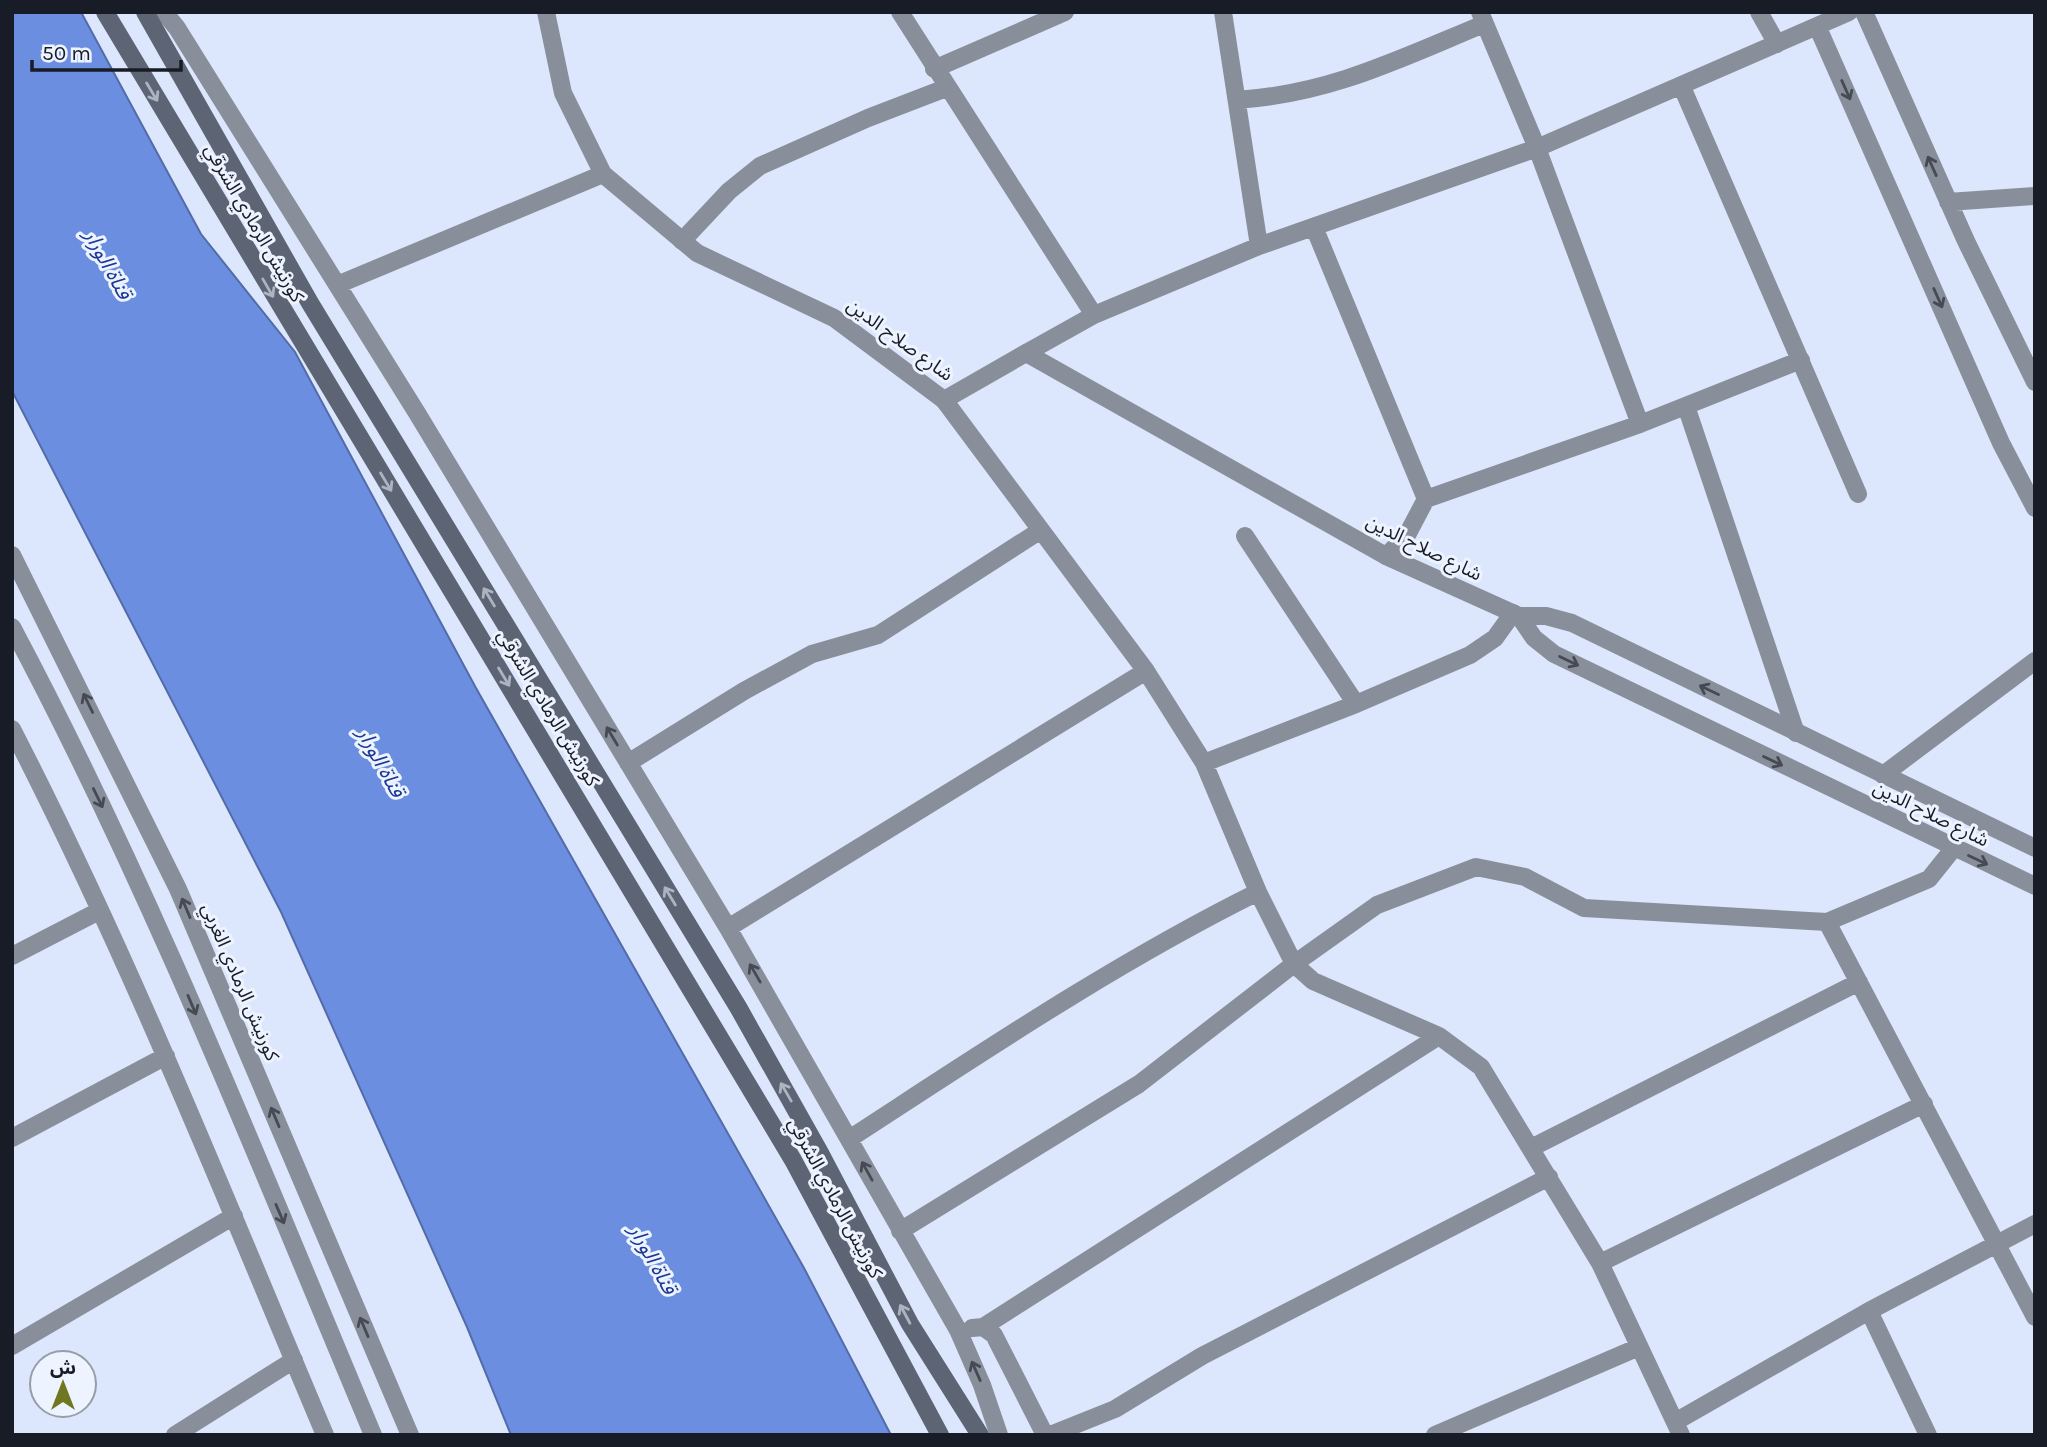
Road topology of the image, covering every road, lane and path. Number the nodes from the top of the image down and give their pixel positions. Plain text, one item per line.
1 (105, 12) edge
2 (145, 12) edge
3 (164, 12) edge
4 (546, 12) edge
5 (900, 12) edge
6 (1065, 12) edge
7 (1223, 12) edge
8 (1759, 12) edge
9 (1849, 12) edge
10 (1864, 12) edge
11 (1482, 18) edge
12 (1825, 24) junction
13 (1777, 44) junction
14 (933, 69) junction
15 (1682, 87) junction
16 (946, 88) junction
17 (1237, 100) junction
18 (1537, 148) junction
19 (603, 174) junction
20 (2035, 196) edge
21 (1948, 202) junction
22 (1314, 227) junction
23 (682, 240) junction
24 (1259, 246) junction
25 (337, 285) junction
26 (1094, 315) junction
27 (1026, 353) junction
28 (1801, 360) junction
29 (2035, 382) edge
30 (944, 400) junction
31 (1686, 406) junction
32 (1640, 424) junction
33 (1858, 494) dead end
34 (1426, 499) junction
35 (2035, 508) edge
36 (1041, 530) junction
37 (1245, 536) dead end
38 (12, 555) edge
39 (1386, 556) junction
40 (1516, 615) junction
41 (12, 627) edge
42 (2035, 661) edge
43 (1146, 671) junction
44 (1356, 704) junction
45 (12, 729) edge
46 (1796, 733) junction
47 (628, 763) junction
48 (1204, 763) junction
49 (1883, 775) junction
50 (2035, 848) edge
51 (1954, 849) junction
52 (2035, 886) edge
53 (1258, 892) junction
54 (99, 911) junction
55 (1828, 922) junction
56 (728, 928) junction
57 (12, 956) edge
58 (1294, 964) junction
59 (1859, 982) junction
60 (1440, 1036) junction
61 (166, 1056) junction
62 (1924, 1104) junction
63 (12, 1138) edge
64 (849, 1139) junction
65 (1531, 1148) junction
66 (1549, 1177) junction
67 (234, 1216) junction
68 (2035, 1224) edge
69 (900, 1231) junction
70 (1998, 1243) junction
71 (1600, 1263) junction
72 (1869, 1311) junction
73 (2035, 1317) edge
74 (983, 1327) junction
75 (958, 1331) junction
76 (12, 1346) edge
77 (1639, 1347) junction
78 (293, 1360) junction
79 (382, 1370) junction
80 (352, 1383) junction
81 (1678, 1428) edge
82 (176, 1435) edge
83 (325, 1435) edge
84 (373, 1435) edge
85 (410, 1435) edge
86 (940, 1435) edge
87 (980, 1435) edge
88 (999, 1435) edge
89 (1048, 1435) edge
90 (1435, 1435) edge
91 (1928, 1435) edge

1 -> 86 main road, كورنيش الرمادي الشرقي
87 -> 2 main road, كورنيش الرمادي الشرقي
3 - 25 street
4 - 19 street, شارع صلاح الدين
5 - 14 street
6 - 14 street
7 - 17 street
8 - 13 street
9 - 12 street
21 -> 10 street
11 - 17 street
11 - 18 street
12 - 13 street
12 -> 35 street
13 - 15 street
14 - 16 street
15 - 18 street
15 - 28 street
16 - 23 street
16 - 26 street
17 - 24 street
18 - 22 street
18 - 32 street
19 - 23 street, شارع صلاح الدين
19 - 25 street
20 - 21 street
21 - 29 street
22 - 24 street
22 - 34 street
23 - 30 street, شارع صلاح الدين
24 - 26 street
47 -> 25 street
26 - 27 street
27 - 30 street, شارع صلاح الدين
27 - 39 street, شارع صلاح الدين
28 - 31 street
28 - 33 street
30 - 36 street
31 - 32 street
31 - 46 street
32 - 34 street
34 - 39 street
36 - 43 street
36 - 47 street
37 - 44 street
79 -> 38 street, كورنيش الرمادي الغربي
39 - 40 street, شارع صلاح الدين
40 - 44 street
46 -> 40 street, شارع صلاح الدين
40 -> 51 street, شارع صلاح الدين
41 -> 80 street
42 - 49 street
43 - 48 street
43 - 56 street
44 - 48 street
45 - 54 street
46 - 49 street, شارع صلاح الدين
47 - 56 street
48 - 53 street
49 - 50 street, شارع صلاح الدين
51 -> 52 street, شارع صلاح الدين
51 - 55 street
53 - 58 street
53 - 64 street
54 - 57 street
54 - 61 street
55 - 58 street
55 - 59 street
64 -> 56 street
58 - 60 street
58 - 69 street
59 - 62 street
59 - 65 street
60 - 65 street
60 - 74 street
61 - 63 street
61 - 67 street
62 - 70 street
62 - 71 street
69 -> 64 street
65 - 66 street
66 - 71 street
66 - 89 street
67 - 76 street
67 - 78 street
68 - 70 street
69 - 75 street
70 - 72 street
70 - 73 street
71 - 77 street
72 - 81 street
72 - 91 street
74 - 75 street
74 - 89 street
88 -> 75 street
77 - 81 street
77 - 90 street
78 - 82 street
78 - 83 street
79 - 80 street
79 - 85 street, كورنيش الرمادي الغربي
80 - 84 street

